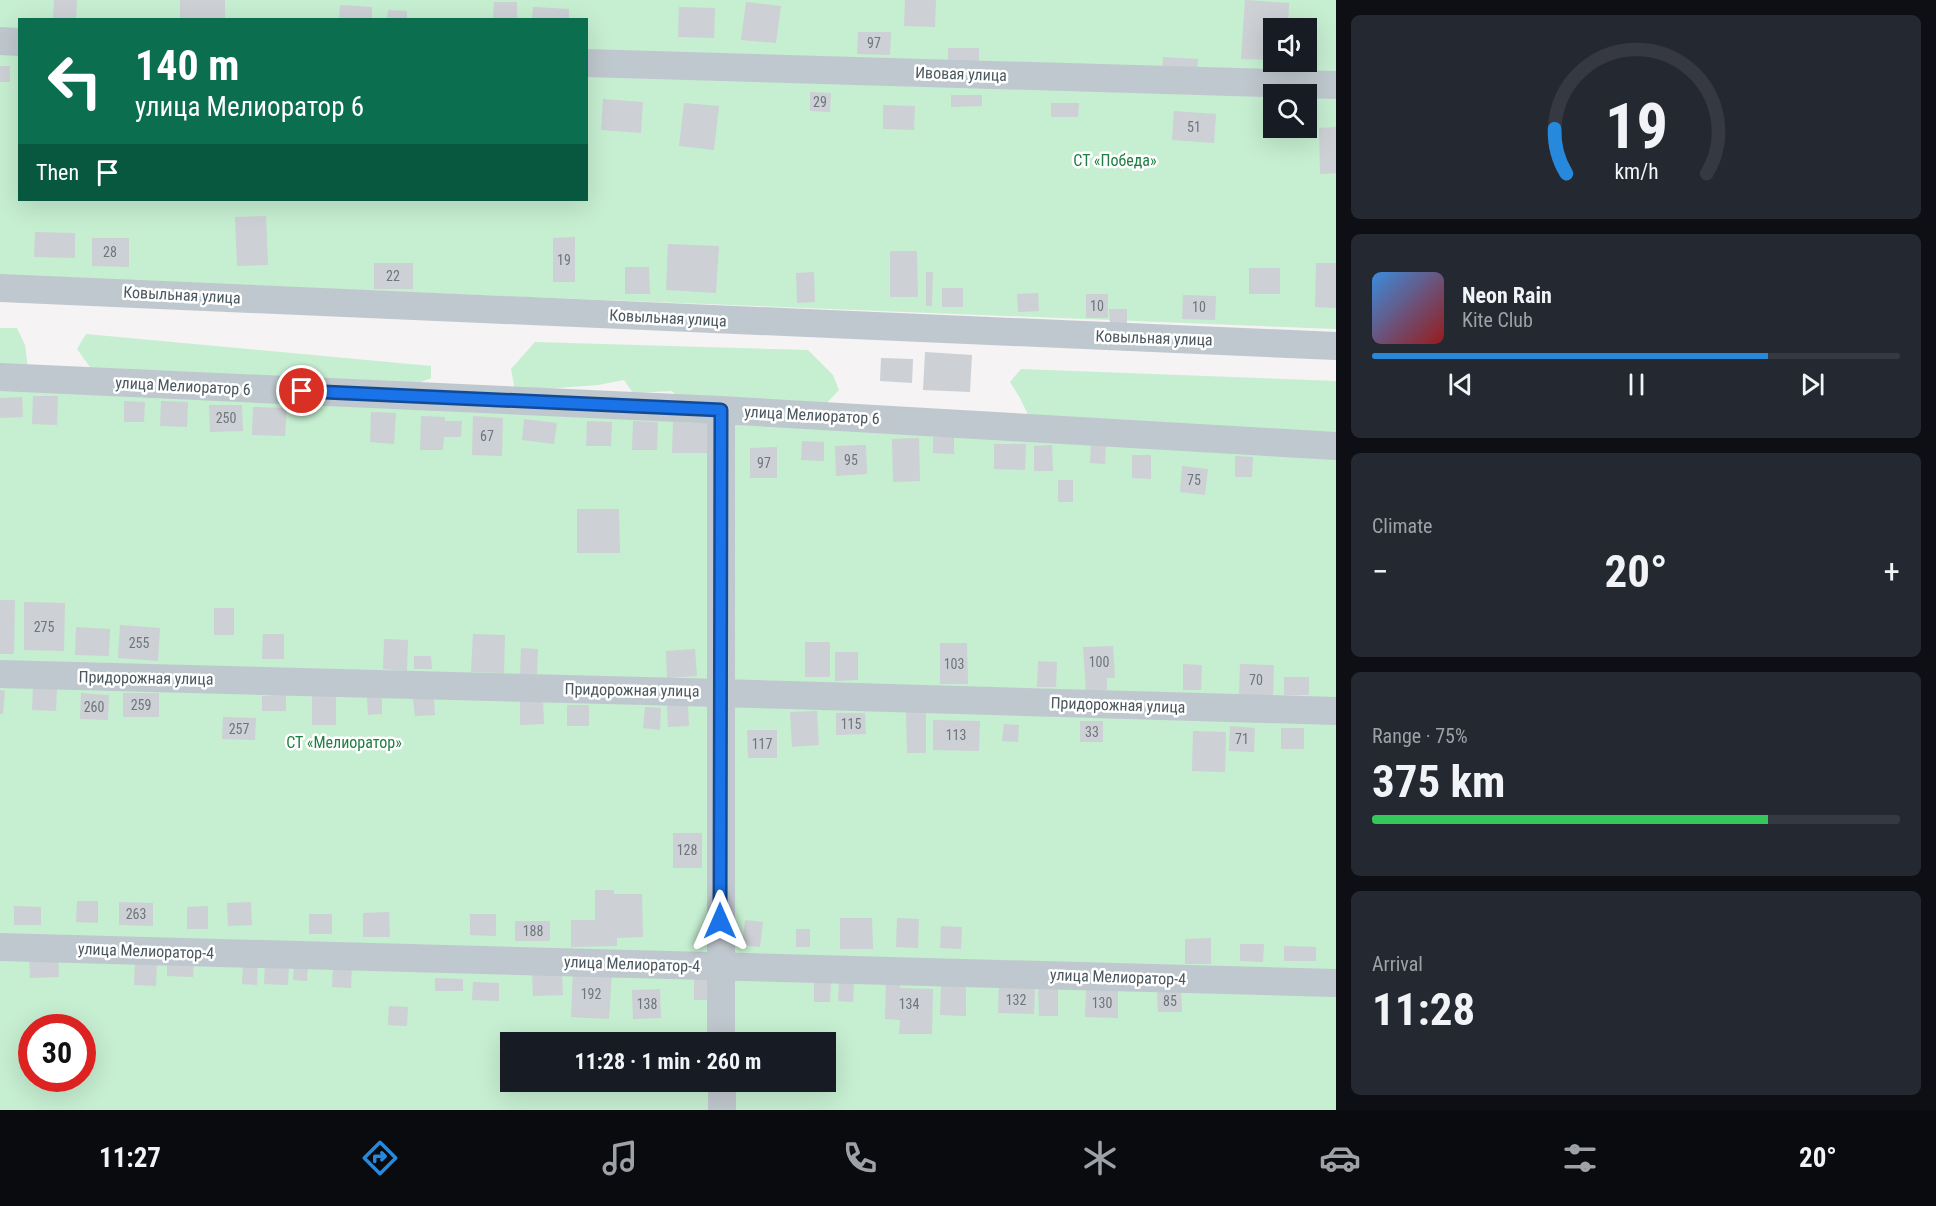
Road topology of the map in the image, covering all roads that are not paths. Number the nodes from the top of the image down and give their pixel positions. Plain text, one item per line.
1 (0, 41) edge
2 (18, 42) edge
3 (588, 63) edge
4 (1336, 86) edge
5 (0, 288) edge
6 (1336, 346) edge
7 (0, 378) edge
8 (721, 410) junction
9 (1336, 446) edge
10 (0, 674) edge
11 (721, 693) junction
12 (1336, 711) edge
13 (0, 947) edge
14 (720, 966) junction
15 (1336, 983) edge
16 (721, 1032) edge
17 (722, 1092) edge
18 (722, 1110) edge

1 - 2 street
3 - 4 street, Ивовая улица
5 - 6 street, Ковыльная улица
7 - 8 street, улица Мелиоратор 6
8 - 9 street, улица Мелиоратор 6
8 - 11 street
10 - 11 street, Придорожная улица
11 - 12 street, Придорожная улица
11 - 14 street
13 - 14 street, улица Мелиоратор-4
14 - 15 street, улица Мелиоратор-4
14 - 16 street
17 - 18 street

